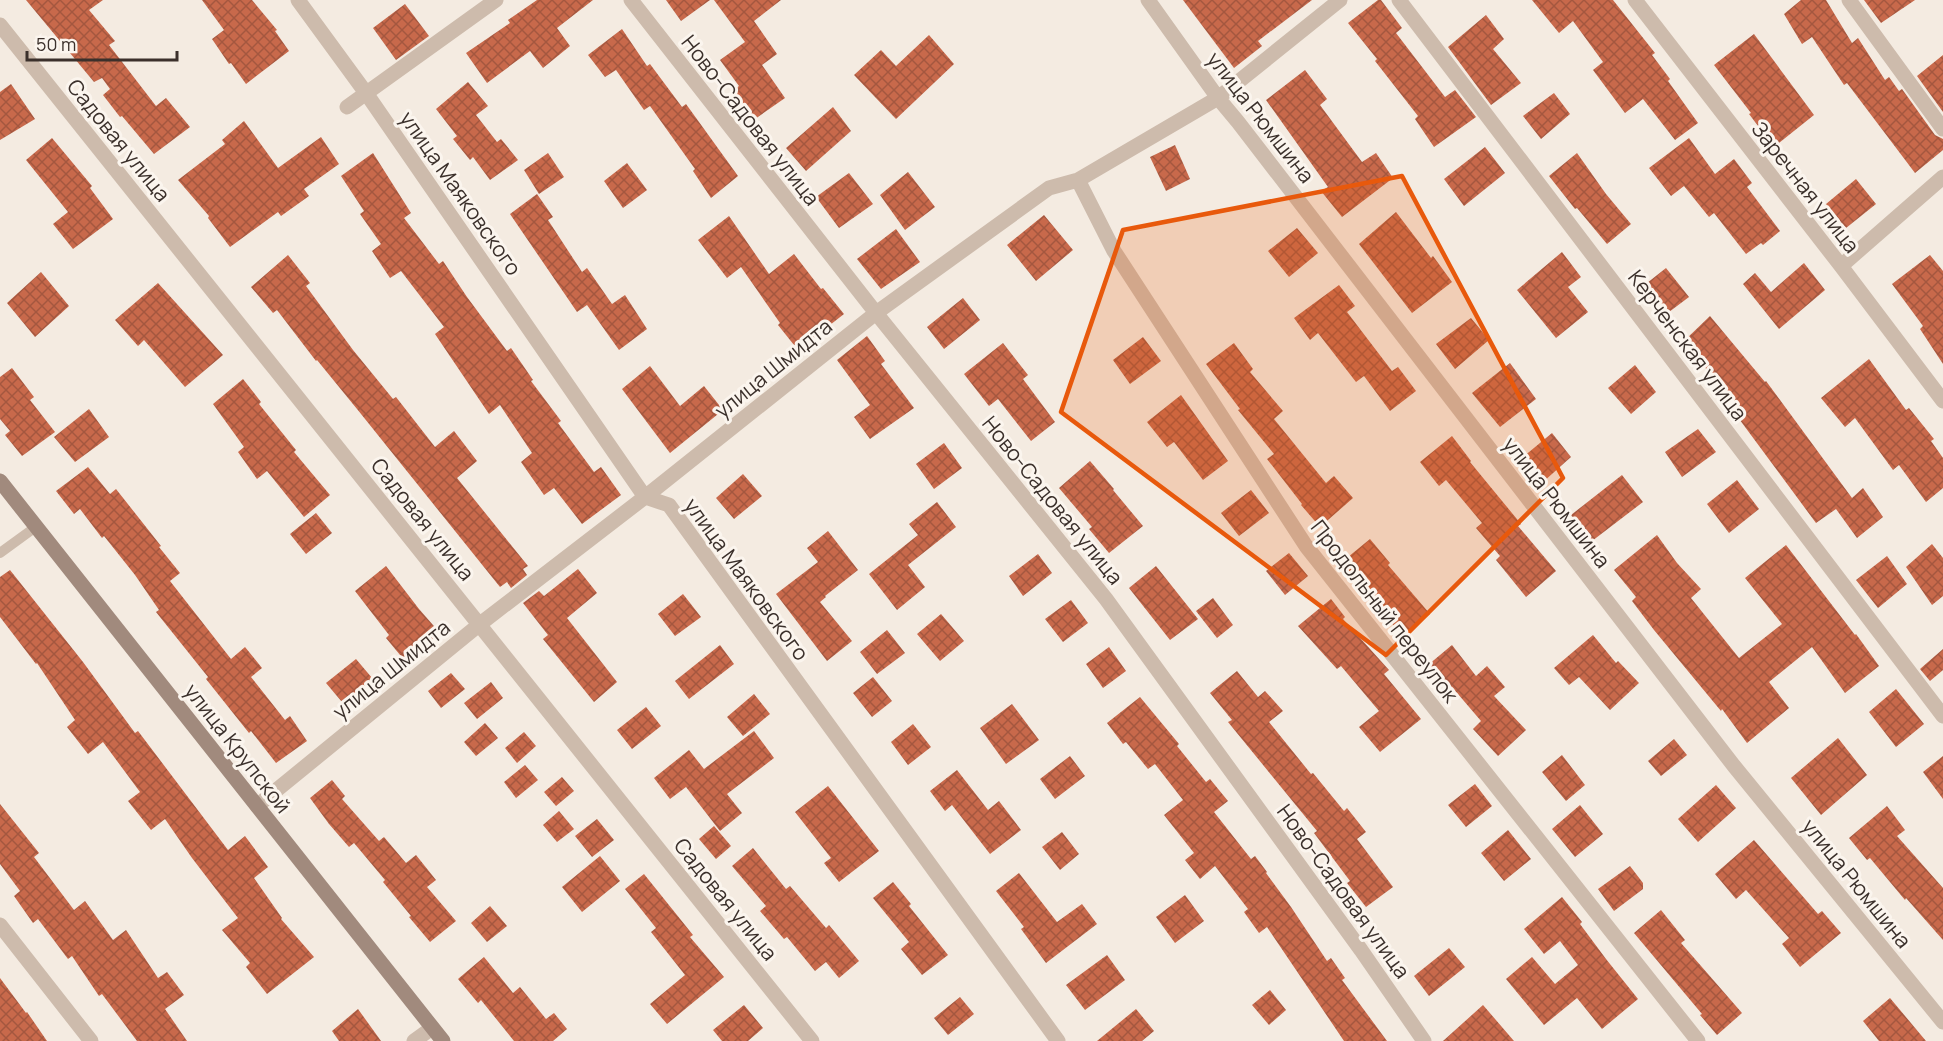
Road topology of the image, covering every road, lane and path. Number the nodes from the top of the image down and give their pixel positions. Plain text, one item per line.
1 (298, 0) edge
2 (496, 0) edge
3 (631, 0) edge
4 (1148, 0) edge
5 (1340, 0) edge
6 (1399, 0) edge
7 (1635, 0) edge
8 (1849, 0) edge
9 (0, 25) edge
10 (366, 93) junction
11 (1218, 98) junction
12 (347, 107) dead end
13 (1943, 129) edge
14 (1943, 177) edge
15 (1078, 180) junction
16 (1841, 266) junction
17 (876, 313) junction
18 (1943, 401) edge
19 (0, 481) edge
20 (645, 497) junction
21 (37, 526) junction
22 (0, 553) edge
23 (480, 624) junction
24 (1943, 716) edge
25 (257, 806) junction
26 (0, 925) edge
27 (1943, 1022) edge
28 (432, 1028) junction
29 (91, 1041) edge
30 (414, 1041) edge
31 (443, 1041) edge
32 (812, 1041) edge
33 (1058, 1041) edge
34 (1424, 1041) edge
35 (1698, 1041) edge

1 - 10 street, улица Маяковского
2 - 10 street
3 - 17 street, Ново-Садовая улица
4 - 11 street, улица Рюмшина
5 - 11 street, улица Шмидта
6 - 24 street, Керченская улица
7 - 16 street, Заречная улица
8 - 13 street
9 - 23 street, Садовая улица
10 - 12 street
10 - 20 street, улица Маяковского
11 - 15 street, улица Шмидта
11 - 27 street, улица Рюмшина
14 - 16 street
15 - 17 street, улица Шмидта
15 - 35 street, Продольный переулок
16 - 18 street, Заречная улица
17 - 20 street, улица Шмидта
17 - 34 street, Ново-Садовая улица
19 - 21 main road, улица Крупской
20 - 23 street, улица Шмидта
20 - 33 street, улица Маяковского
21 - 22 lane
21 - 25 main road, улица Крупской
23 - 25 street, улица Шмидта
23 - 32 street, Садовая улица
25 - 28 main road, улица Крупской
26 - 29 street
28 - 30 street
28 - 31 main road, улица Крупской

